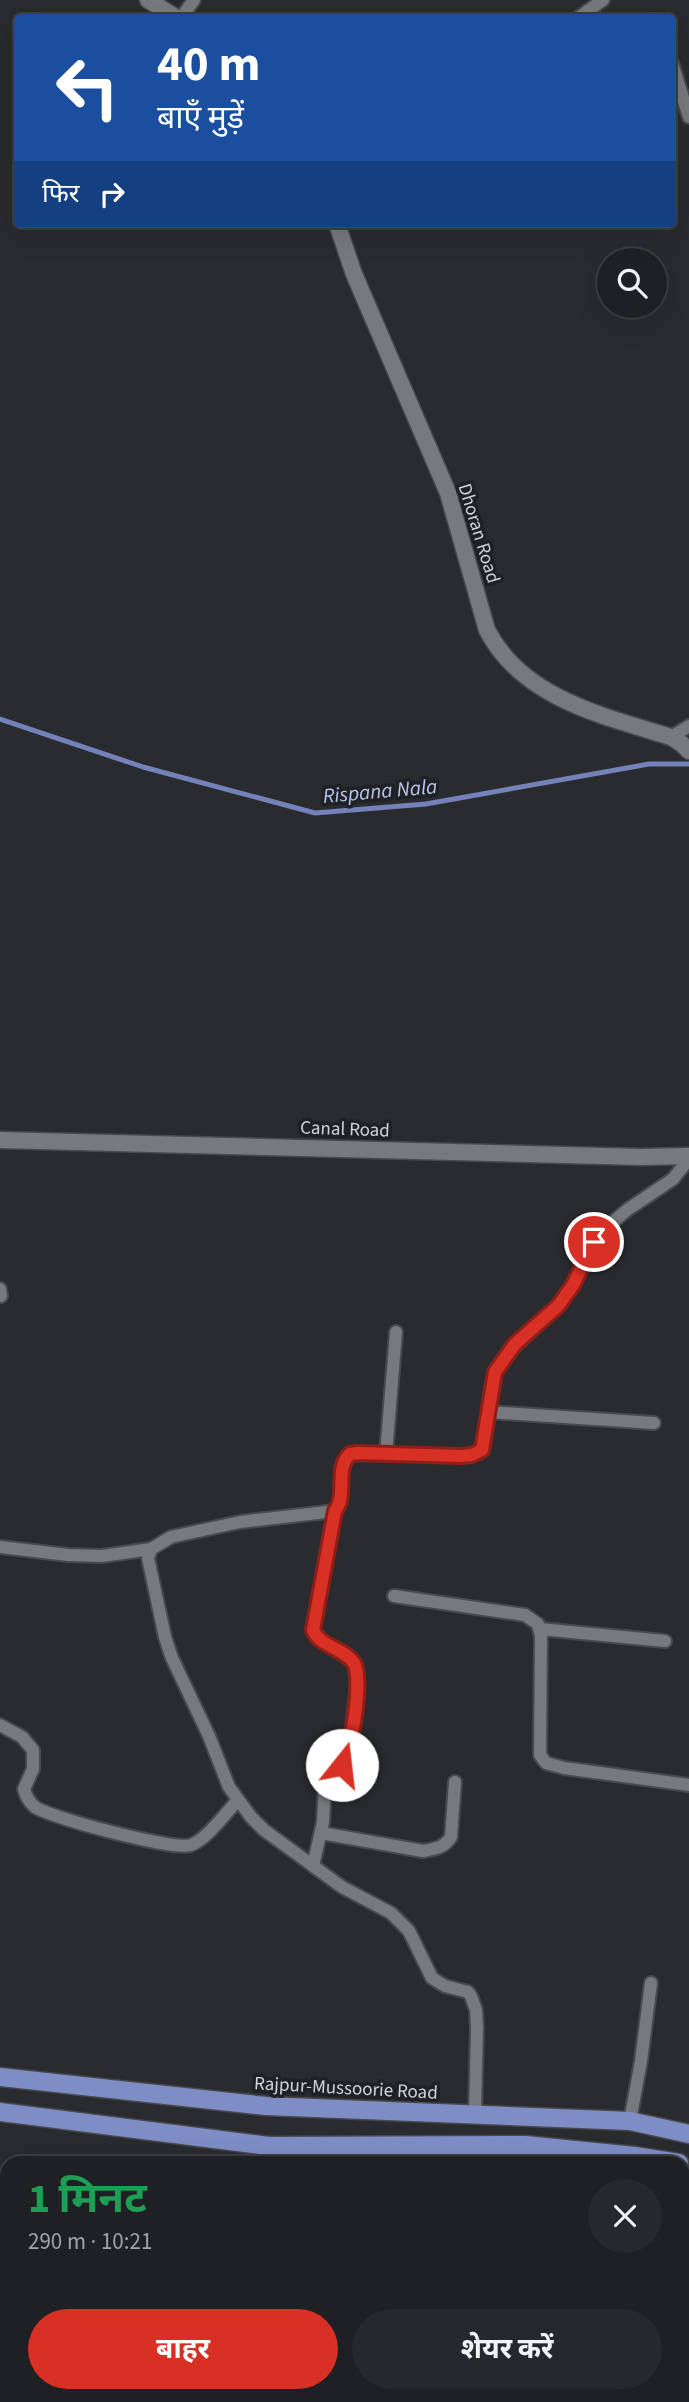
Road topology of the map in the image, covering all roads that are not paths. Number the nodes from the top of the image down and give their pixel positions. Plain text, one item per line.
1 (148, 0) edge
2 (194, 0) edge
3 (603, 0) edge
4 (172, 14) edge
5 (182, 14) edge
6 (584, 14) edge
7 (676, 76) edge
8 (689, 117) edge
9 (338, 228) edge
10 (689, 726) edge
11 (671, 737) junction
12 (689, 751) edge
13 (0, 1140) edge
14 (689, 1158) edge
15 (0, 1289) edge
16 (1, 1296) edge
17 (396, 1332) dead end
18 (488, 1412) junction
19 (654, 1423) dead end
20 (386, 1454) junction
21 (335, 1511) junction
22 (0, 1547) edge
23 (151, 1549) junction
24 (394, 1596) dead end
25 (540, 1629) junction
26 (665, 1641) dead end
27 (0, 1725) edge
28 (454, 1782) dead end
29 (689, 1785) edge
30 (237, 1801) junction
31 (321, 1833) junction
32 (313, 1866) junction
33 (651, 1983) dead end
34 (0, 2077) edge
35 (0, 2112) edge
36 (475, 2114) junction
37 (630, 2121) junction
38 (689, 2134) edge
39 (422, 2154) edge
40 (269, 2155) edge
41 (611, 2156) edge

1 - 4 street
2 - 5 street
3 - 6 street
7 - 8 street
9 - 11 street, Dhoran Road
10 - 11 street
11 - 12 street, Dhoran Road
13 - 14 street, Canal Road
14 - 18 street
15 - 16 street
17 - 20 street
18 - 19 street
18 - 20 street
20 - 21 street
21 - 23 street
21 - 31 street
22 - 23 street
23 - 30 street
24 - 25 street
25 - 26 street
25 - 29 street
27 - 30 street
28 - 31 street
30 - 32 street
31 - 32 street
32 - 36 street
33 - 37 street
34 - 36 main road, Rajpur-Mussoorie Road
35 - 40 main road
36 - 37 main road, Rajpur-Mussoorie Road
37 - 38 main road, Rajpur-Mussoorie Road
39 - 40 main road
39 - 41 main road

